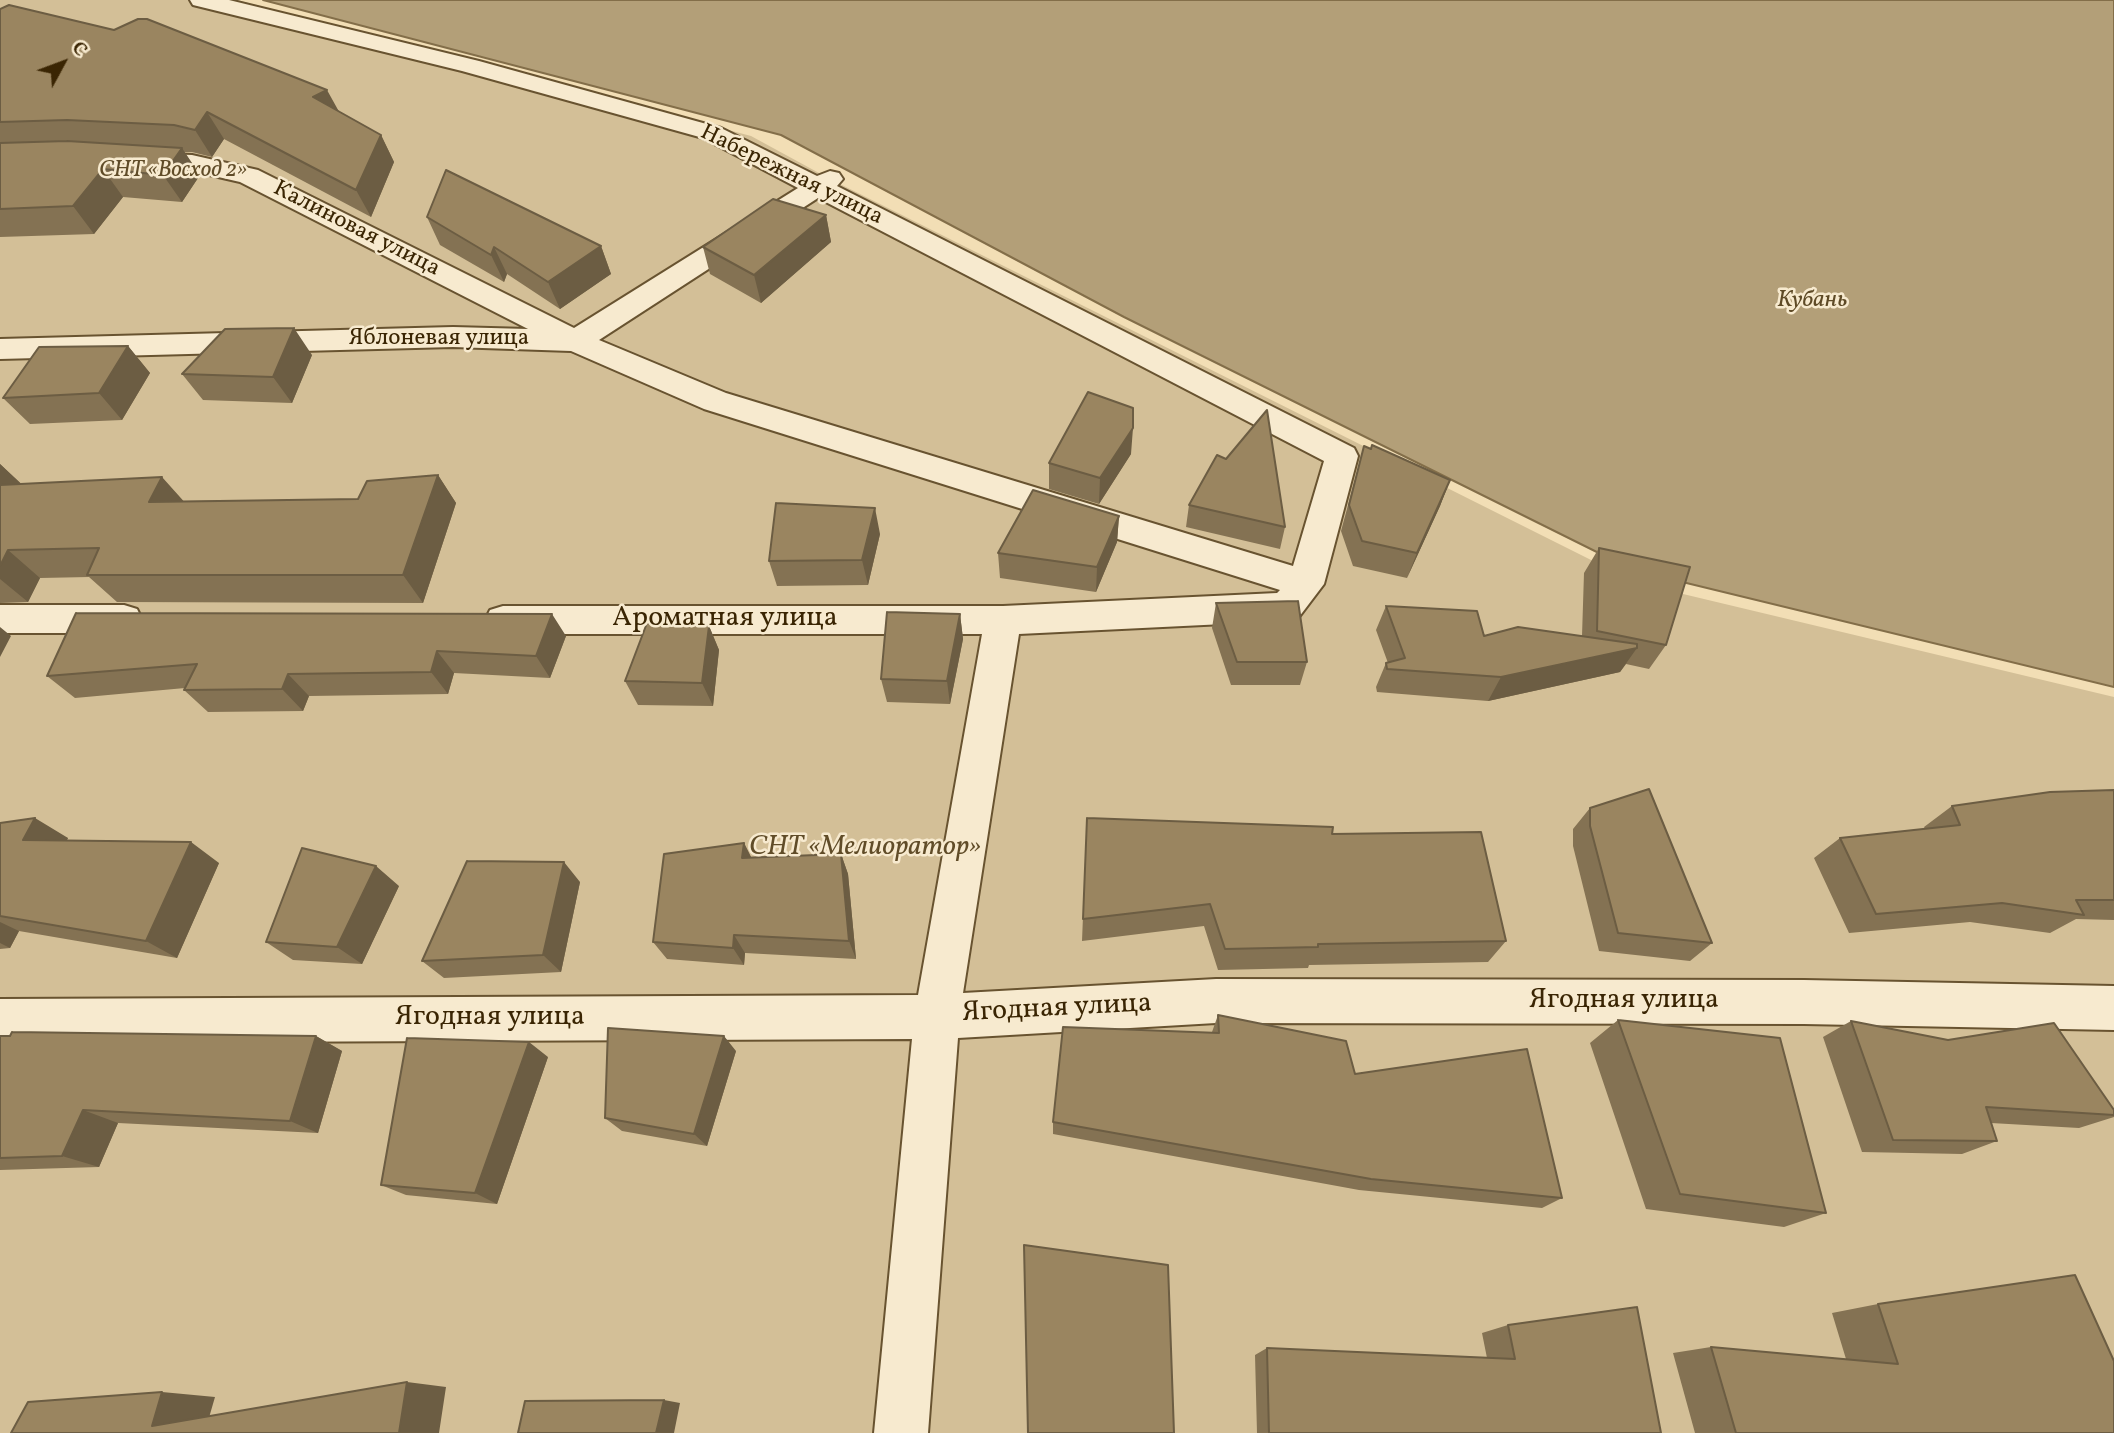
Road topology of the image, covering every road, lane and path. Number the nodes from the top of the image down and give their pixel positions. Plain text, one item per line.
1 (201, 0) edge
2 (113, 159) edge
3 (823, 183) junction
4 (575, 341) junction
5 (0, 349) edge
6 (1306, 584) junction
7 (0, 620) edge
8 (153, 620) edge
9 (474, 620) edge
10 (1003, 620) junction
11 (2114, 1007) edge
12 (937, 1017) junction
13 (0, 1021) edge
14 (901, 1433) edge

1 - 3 street, Набережная улица
2 - 4 street, Калиновая улица
3 - 4 street
3 - 6 street, Набережная улица
4 - 5 street, Яблоневая улица
4 - 6 street, Калиновая улица
6 - 10 street, Ароматная улица
7 - 8 street
9 - 10 street, Ароматная улица
10 - 12 street
11 - 12 street, Ягодная улица
12 - 13 street, Ягодная улица
12 - 14 street

